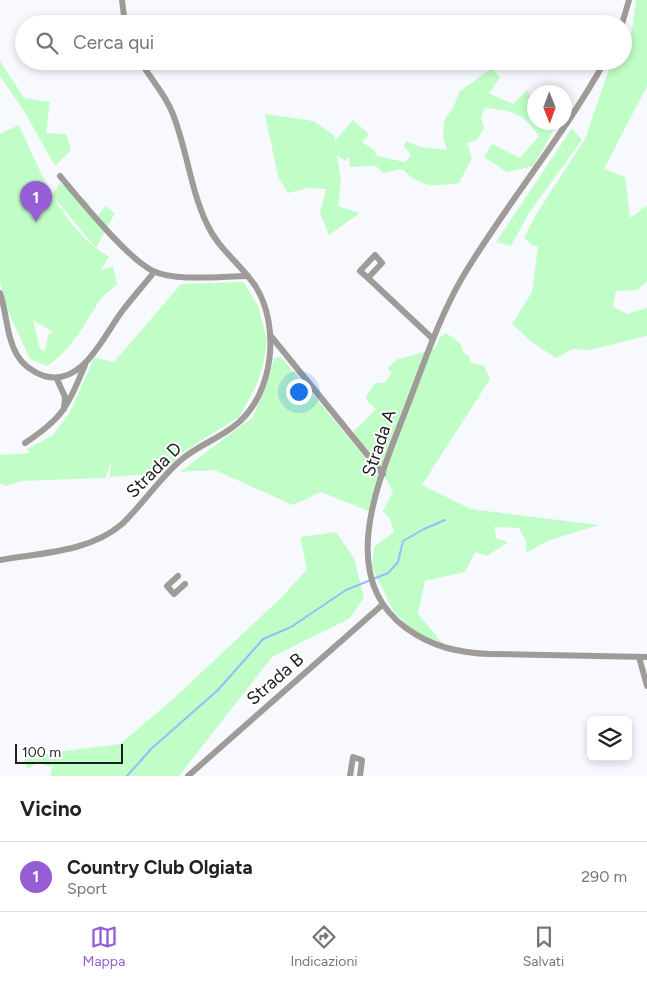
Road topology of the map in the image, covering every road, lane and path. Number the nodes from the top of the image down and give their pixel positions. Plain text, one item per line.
1 (122, 0) edge
2 (630, 0) edge
3 (124, 15) edge
4 (625, 15) edge
5 (146, 70) edge
6 (599, 70) edge
7 (60, 176) dead end
8 (154, 272) junction
9 (248, 276) junction
10 (368, 278) dead end
11 (0, 293) edge
12 (270, 335) junction
13 (433, 339) junction
14 (87, 362) junction
15 (57, 379) junction
16 (68, 396) junction
17 (25, 443) dead end
18 (383, 474) junction
19 (0, 560) edge
20 (178, 576) dead end
21 (185, 584) dead end
22 (381, 606) junction
23 (639, 657) junction
24 (647, 657) edge
25 (647, 686) edge
26 (188, 776) edge
27 (350, 776) edge
28 (360, 776) edge

1 - 3 street
2 - 4 street
5 - 9 street, Strada D
6 - 13 street, Strada A
7 - 8 street
8 - 9 street
8 - 14 street
9 - 12 street, Strada D
10 - 13 street
11 - 15 street
12 - 18 street, Strada D
12 - 19 street, Strada D
13 - 18 street, Strada A
14 - 15 street
14 - 16 street
15 - 16 street
16 - 17 street
18 - 22 street, Strada A
20 - 21 street
22 - 23 street, Strada A
22 - 26 street, Strada B
23 - 24 street, Strada A
23 - 25 street
27 - 28 street

